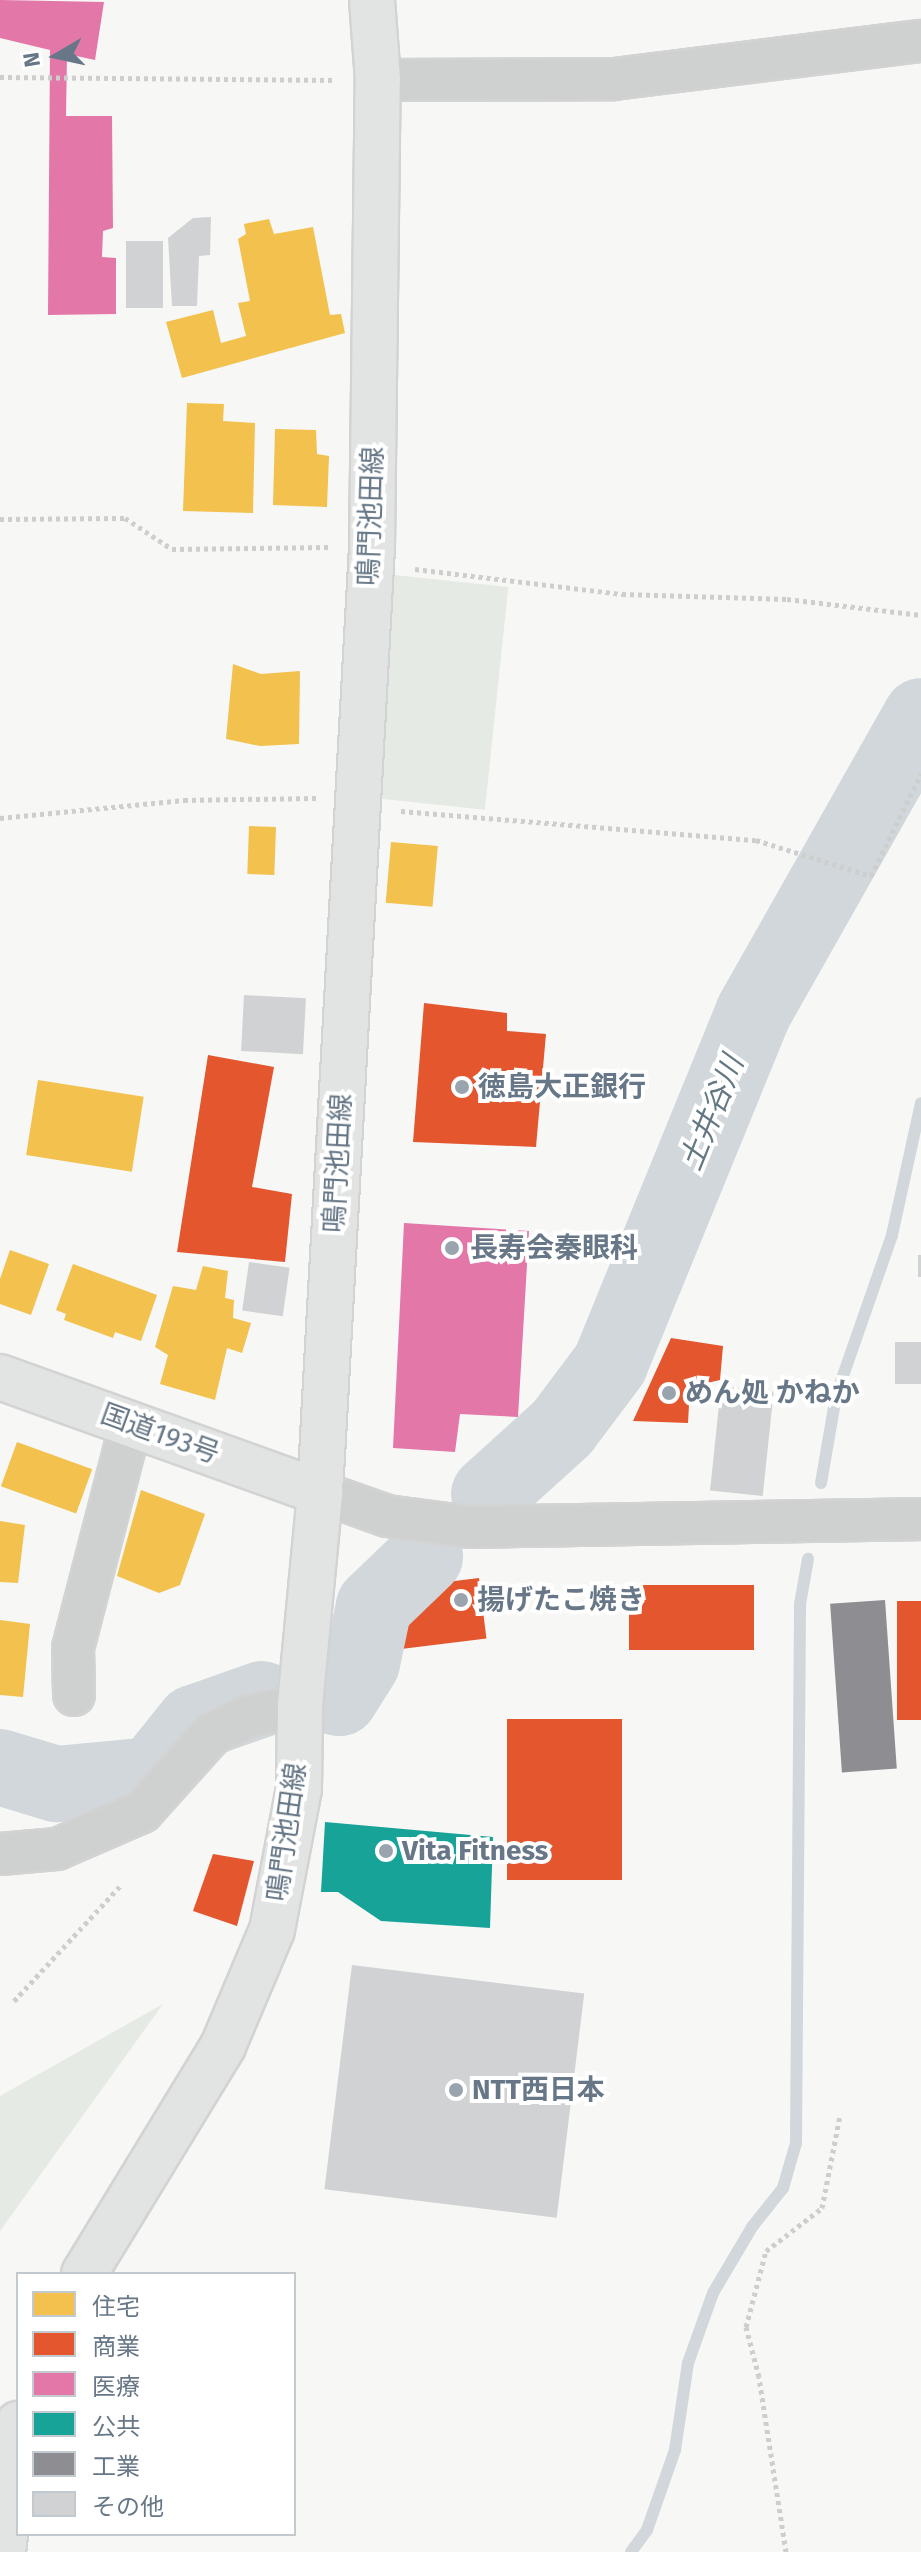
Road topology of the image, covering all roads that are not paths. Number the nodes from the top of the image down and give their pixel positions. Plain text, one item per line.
1 (372, 0) edge
2 (921, 41) edge
3 (378, 80) junction
4 (0, 1377) edge
5 (131, 1424) junction
6 (320, 1492) junction
7 (921, 1519) edge
8 (74, 1695) dead end
9 (300, 1705) junction
10 (0, 1854) edge
11 (85, 2272) edge
12 (16, 2441) edge
13 (3, 2552) edge

1 - 3 main road, 鳴門池田線
2 - 3 street
3 - 6 main road, 鳴門池田線
4 - 5 main road, 国道193号
5 - 6 main road, 国道193号
5 - 8 street
6 - 7 street
6 - 9 main road, 鳴門池田線
9 - 10 street
9 - 11 main road, 鳴門池田線
12 - 13 main road

